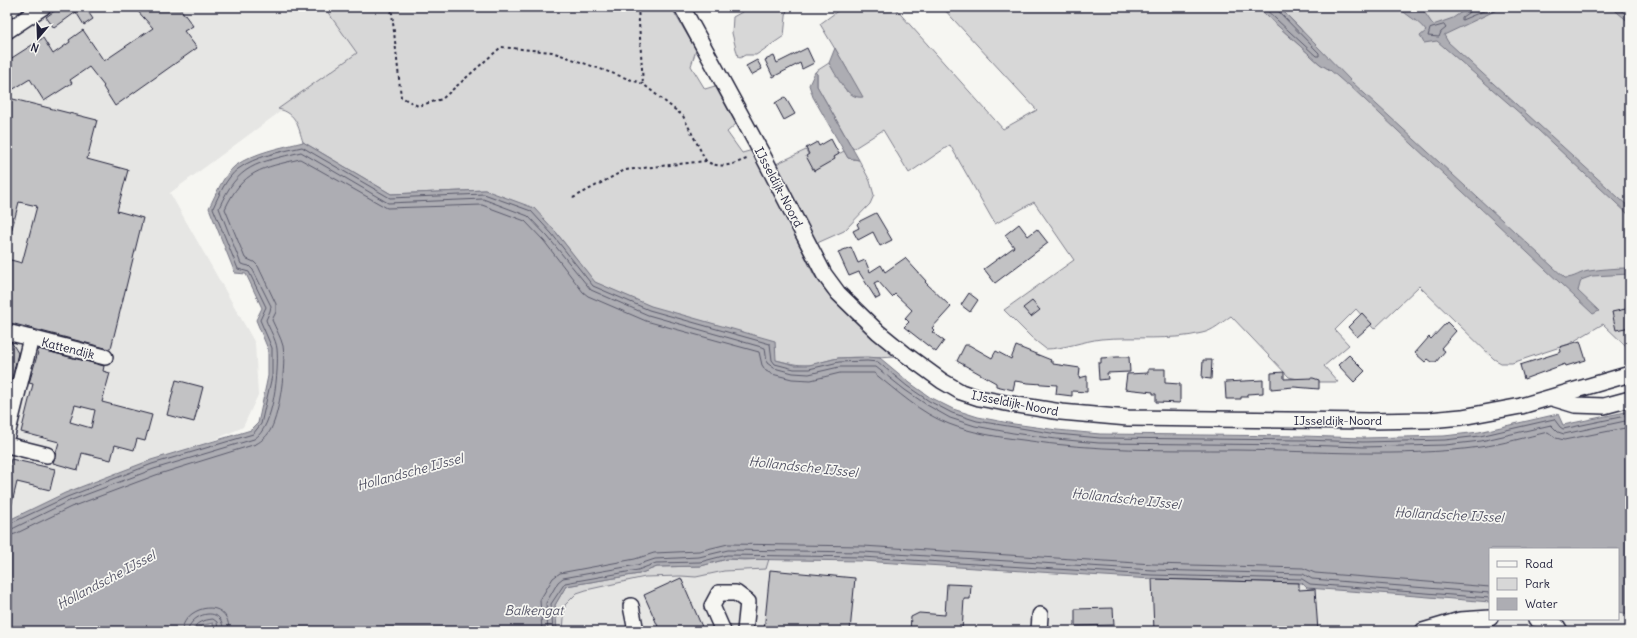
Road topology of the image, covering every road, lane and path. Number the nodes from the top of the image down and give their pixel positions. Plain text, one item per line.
1 (43, 7) edge
2 (387, 7) edge
3 (638, 7) edge
4 (682, 7) edge
5 (7, 31) edge
6 (643, 84) junction
7 (761, 152) junction
8 (706, 161) junction
9 (573, 198) dead end
10 (7, 332) edge
11 (31, 338) junction
12 (105, 357) dead end
13 (1630, 374) edge
14 (1552, 398) junction
15 (1630, 399) edge
16 (7, 435) edge
17 (7, 445) edge
18 (47, 455) dead end
19 (631, 606) dead end
20 (1040, 615) dead end
21 (1489, 618) edge
22 (1539, 620) edge
23 (636, 631) edge
24 (723, 631) edge
25 (745, 631) edge
26 (1039, 631) edge
27 (1423, 631) edge
28 (1560, 631) edge

1 - 5 street
2 - 6 path
3 - 6 path
4 - 7 street, IJsseldijk-Noord
6 - 8 path
7 - 8 path
7 - 14 street, IJsseldijk-Noord
8 - 9 path
10 - 11 street, Kattendijk
11 - 12 street, Kattendijk
11 - 16 street, Kattendijk
13 - 14 street, IJsseldijk-Noord
14 - 15 street
17 - 18 street
19 - 23 street
20 - 26 street
21 - 27 street
22 - 28 street
24 - 25 street

